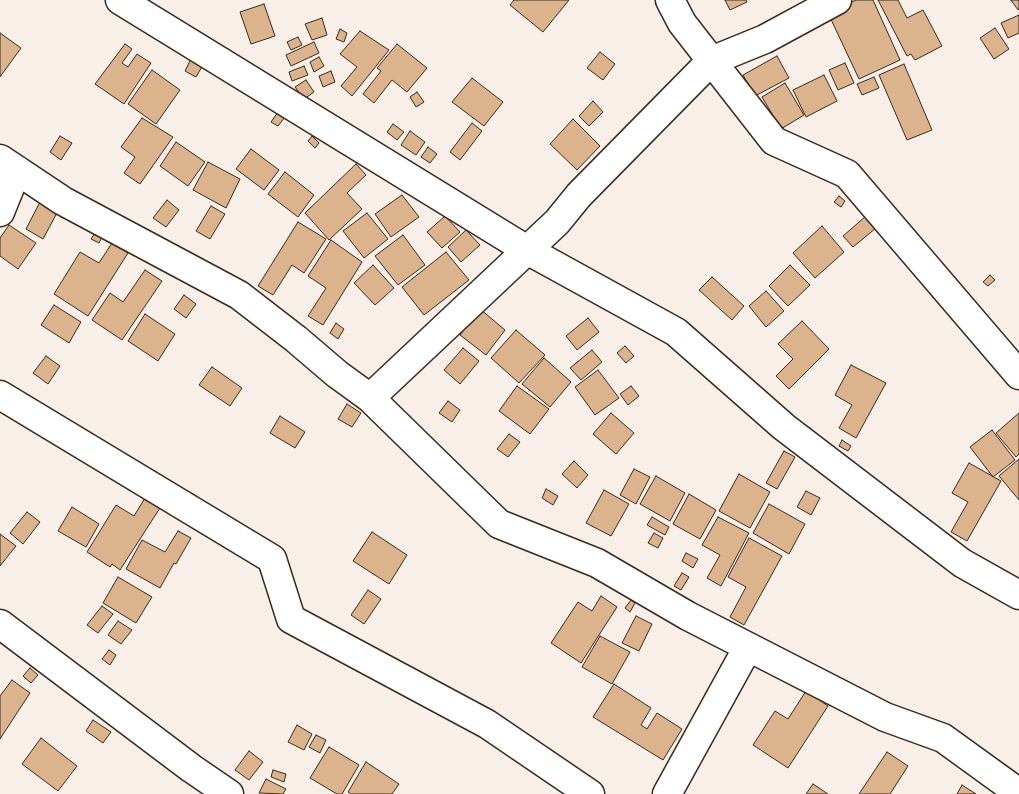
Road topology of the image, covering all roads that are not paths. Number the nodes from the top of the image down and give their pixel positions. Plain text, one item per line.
1 (120, 0) edge
2 (670, 0) edge
3 (837, 0) edge
4 (711, 61) junction
5 (9, 164) edge
6 (0, 212) edge
7 (527, 250) junction
8 (1019, 374) edge
9 (0, 395) edge
10 (370, 398) junction
11 (1019, 594) edge
12 (0, 624) edge
13 (748, 647) junction
14 (1019, 793) edge
15 (229, 794) edge
16 (590, 794) edge
17 (666, 794) edge

1 - 7 street
2 - 4 street
3 - 4 street
4 - 7 street
4 - 8 street
5 - 6 street
5 - 10 street
7 - 10 street
7 - 11 street
9 - 16 street
10 - 13 street
12 - 15 street
13 - 14 street
13 - 17 street

